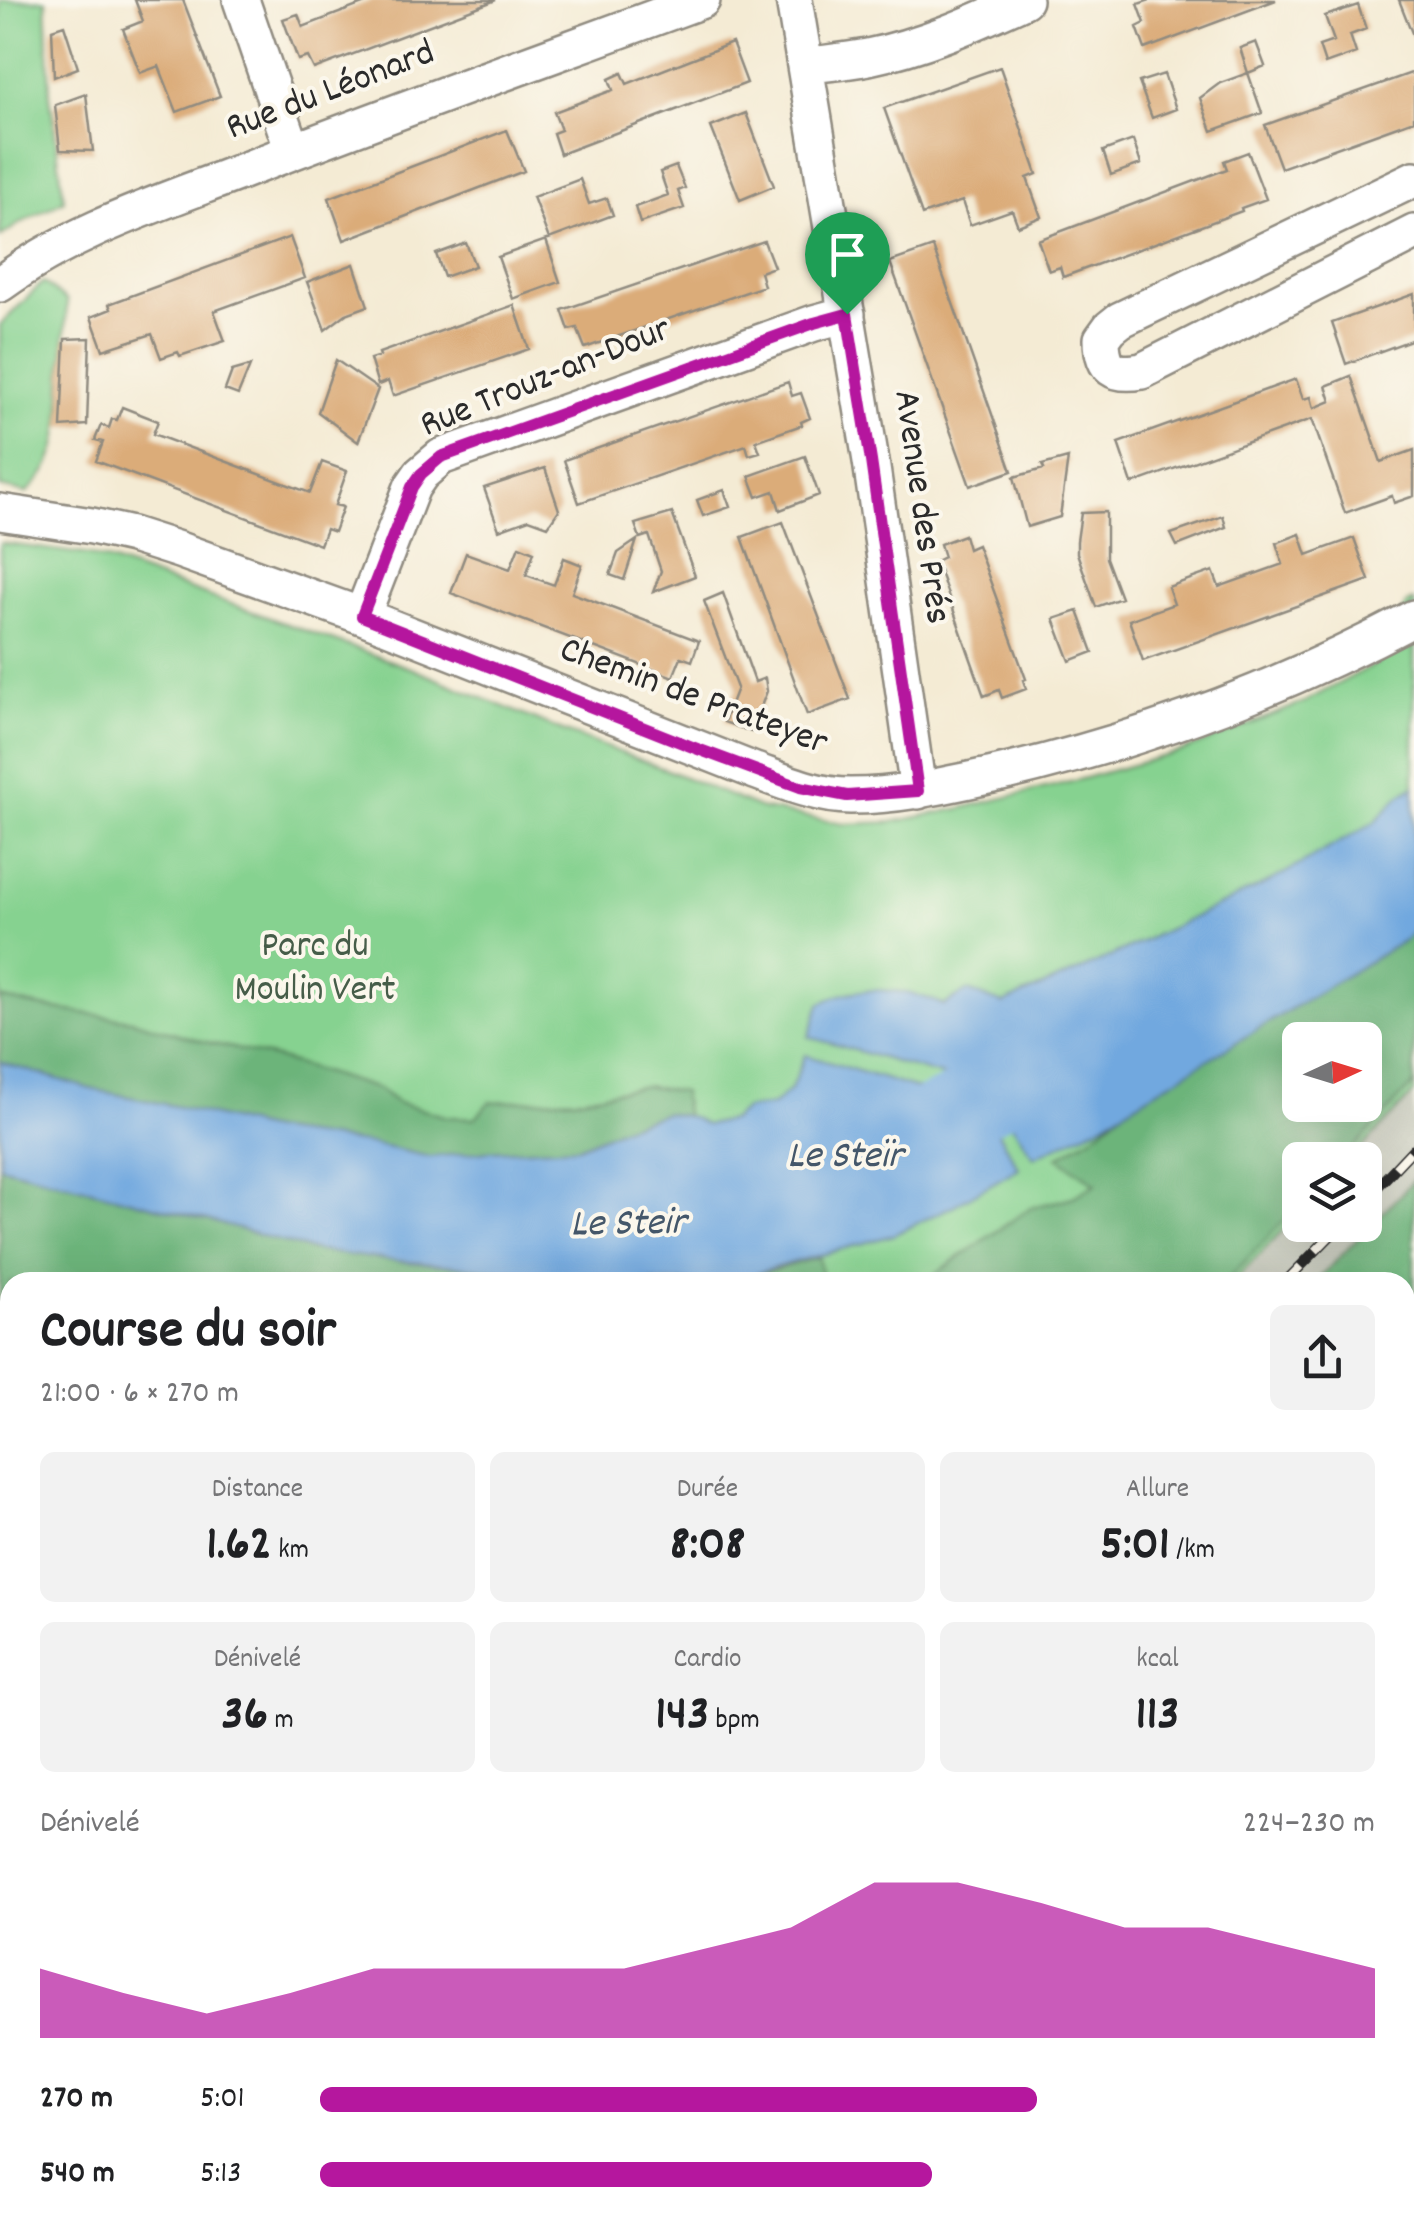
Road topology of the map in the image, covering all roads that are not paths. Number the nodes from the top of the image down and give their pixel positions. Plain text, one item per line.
1 (240, 0) edge
2 (702, 0) edge
3 (794, 0) edge
4 (1024, 0) edge
5 (804, 66) junction
6 (292, 151) junction
7 (1414, 179) edge
8 (1414, 233) edge
9 (0, 284) edge
10 (847, 314) junction
11 (0, 512) edge
12 (362, 616) junction
13 (1414, 618) edge
14 (918, 791) junction

1 - 6 street
2 - 6 street, Rue du Léonard
3 - 5 street, Avenue des Prés
4 - 5 street
5 - 10 street, Avenue des Prés
6 - 9 street, Rue du Léonard
7 - 8 street
10 - 12 street, Rue Trouz-an-Dour
10 - 14 street, Avenue des Prés
11 - 12 street, Chemin de Prateyer
12 - 14 street, Chemin de Prateyer
13 - 14 street, Chemin de Prateyer

